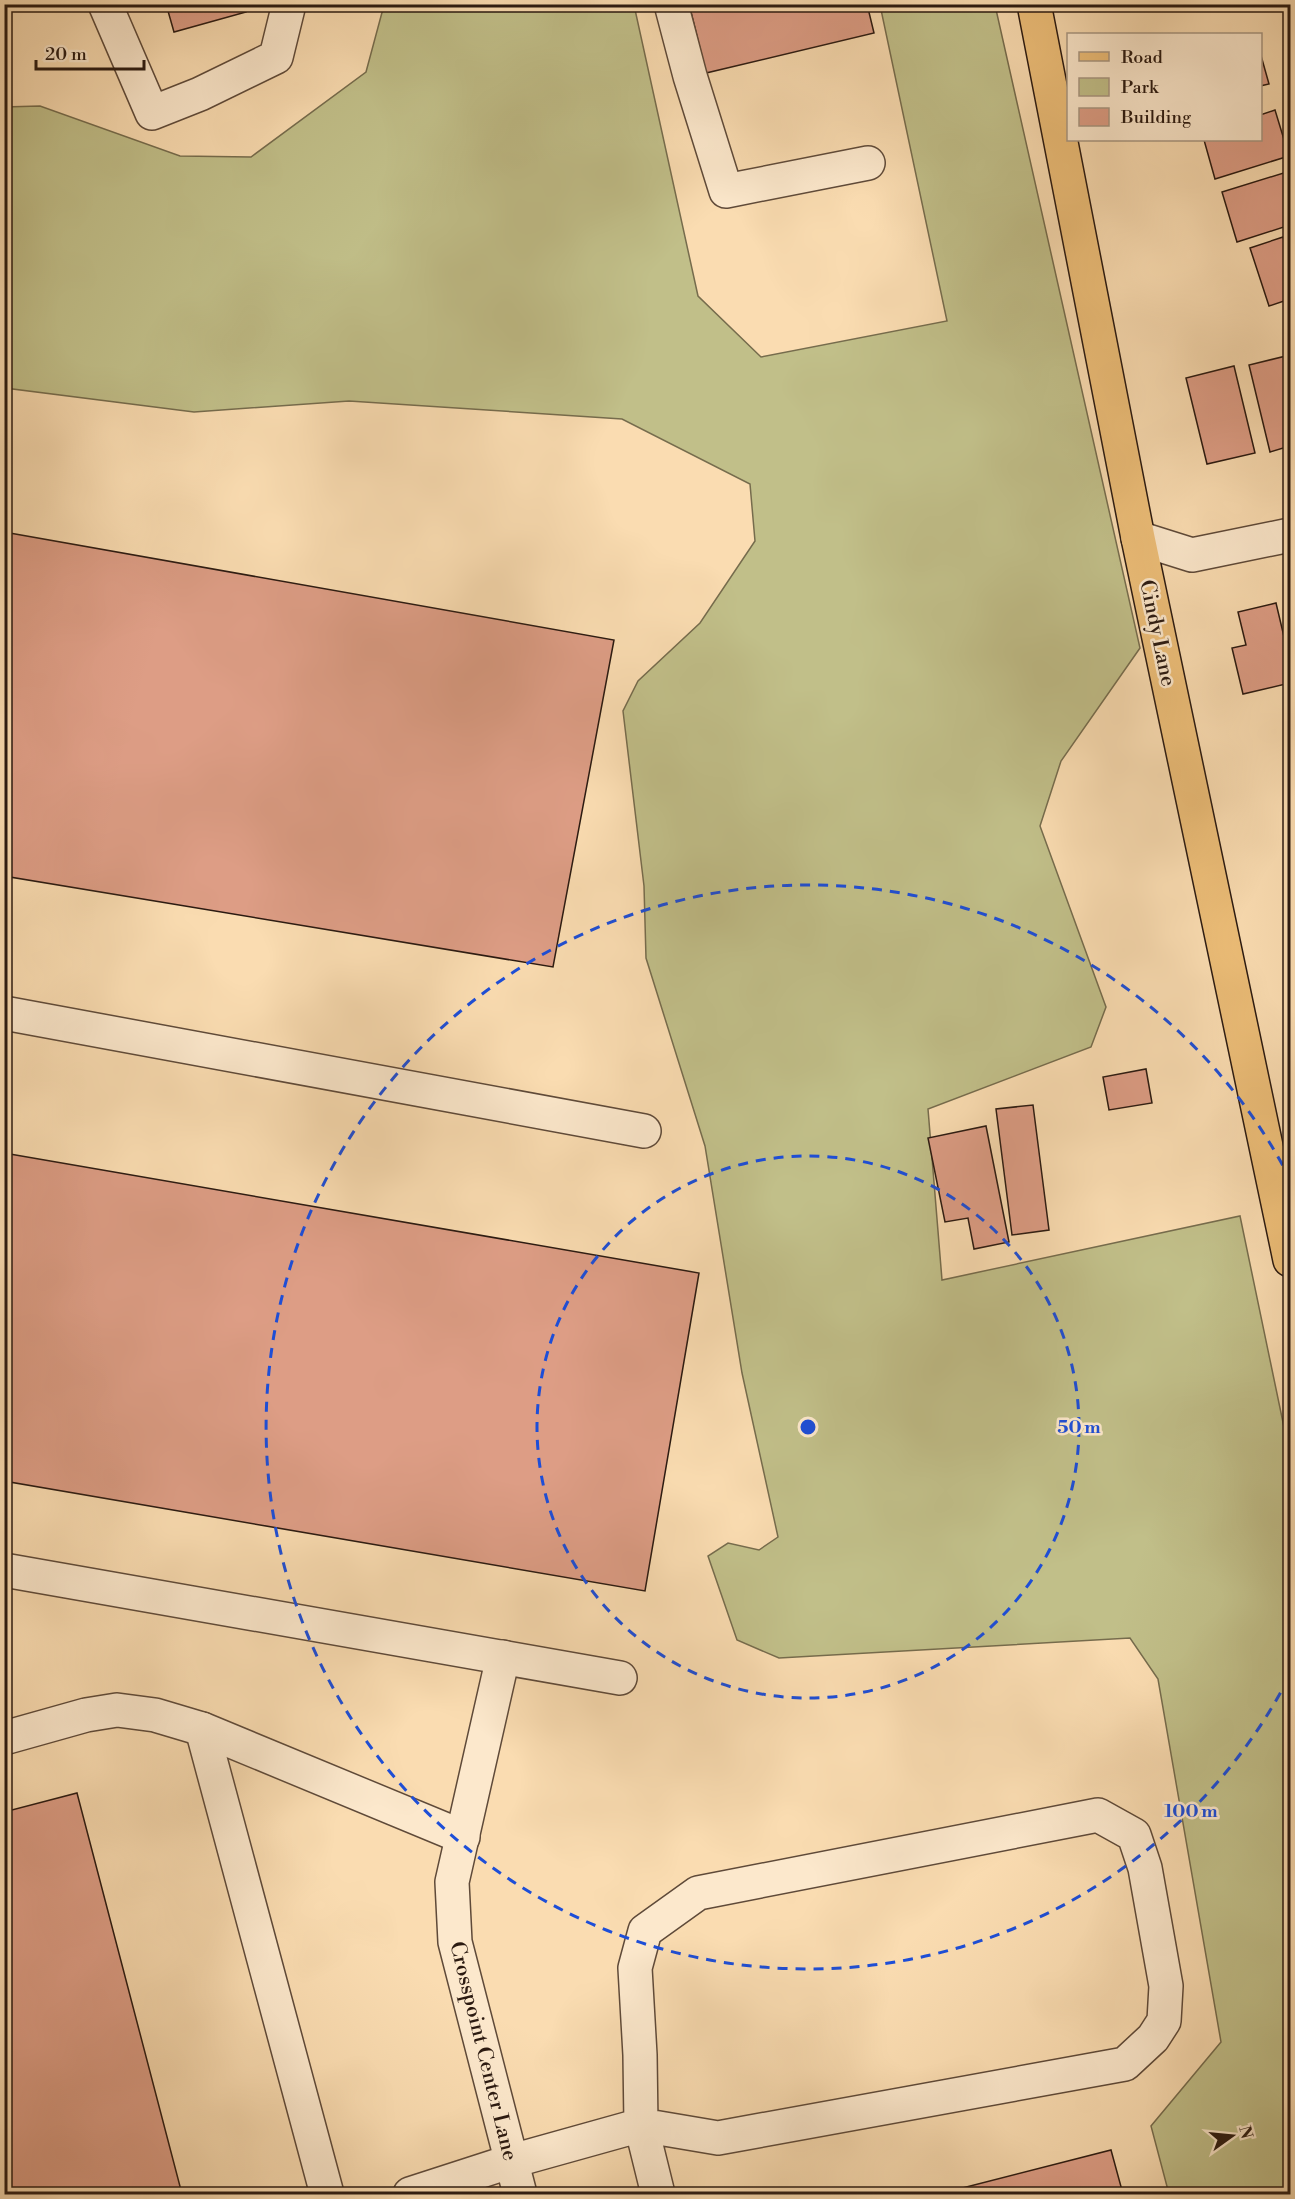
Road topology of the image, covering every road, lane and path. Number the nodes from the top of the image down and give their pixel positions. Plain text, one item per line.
1 (105, 4) edge
2 (289, 4) edge
3 (671, 4) edge
4 (1034, 4) edge
5 (868, 163) dead end
6 (1290, 535) edge
7 (1138, 538) junction
8 (4, 1013) edge
9 (644, 1131) dead end
10 (1290, 1260) edge
11 (4, 1569) edge
12 (503, 1657) junction
13 (620, 1678) dead end
14 (202, 1729) junction
15 (4, 1738) edge
16 (463, 1837) junction
17 (641, 2125) junction
18 (512, 2161) junction
19 (327, 2194) edge
20 (410, 2194) edge
21 (520, 2194) edge
22 (658, 2194) edge

1 - 2 street
3 - 5 street
4 - 7 main road, Cindy Lane
6 - 7 street
7 - 10 main road, Cindy Lane
8 - 9 street
11 - 12 street
12 - 13 street
12 - 16 street, Crosspoint Center Lane
14 - 15 street
14 - 16 street
14 - 19 street
16 - 18 street, Crosspoint Center Lane
17 - 17 street
17 - 18 street
17 - 22 street
18 - 20 street
18 - 21 street, Crosspoint Center Lane

